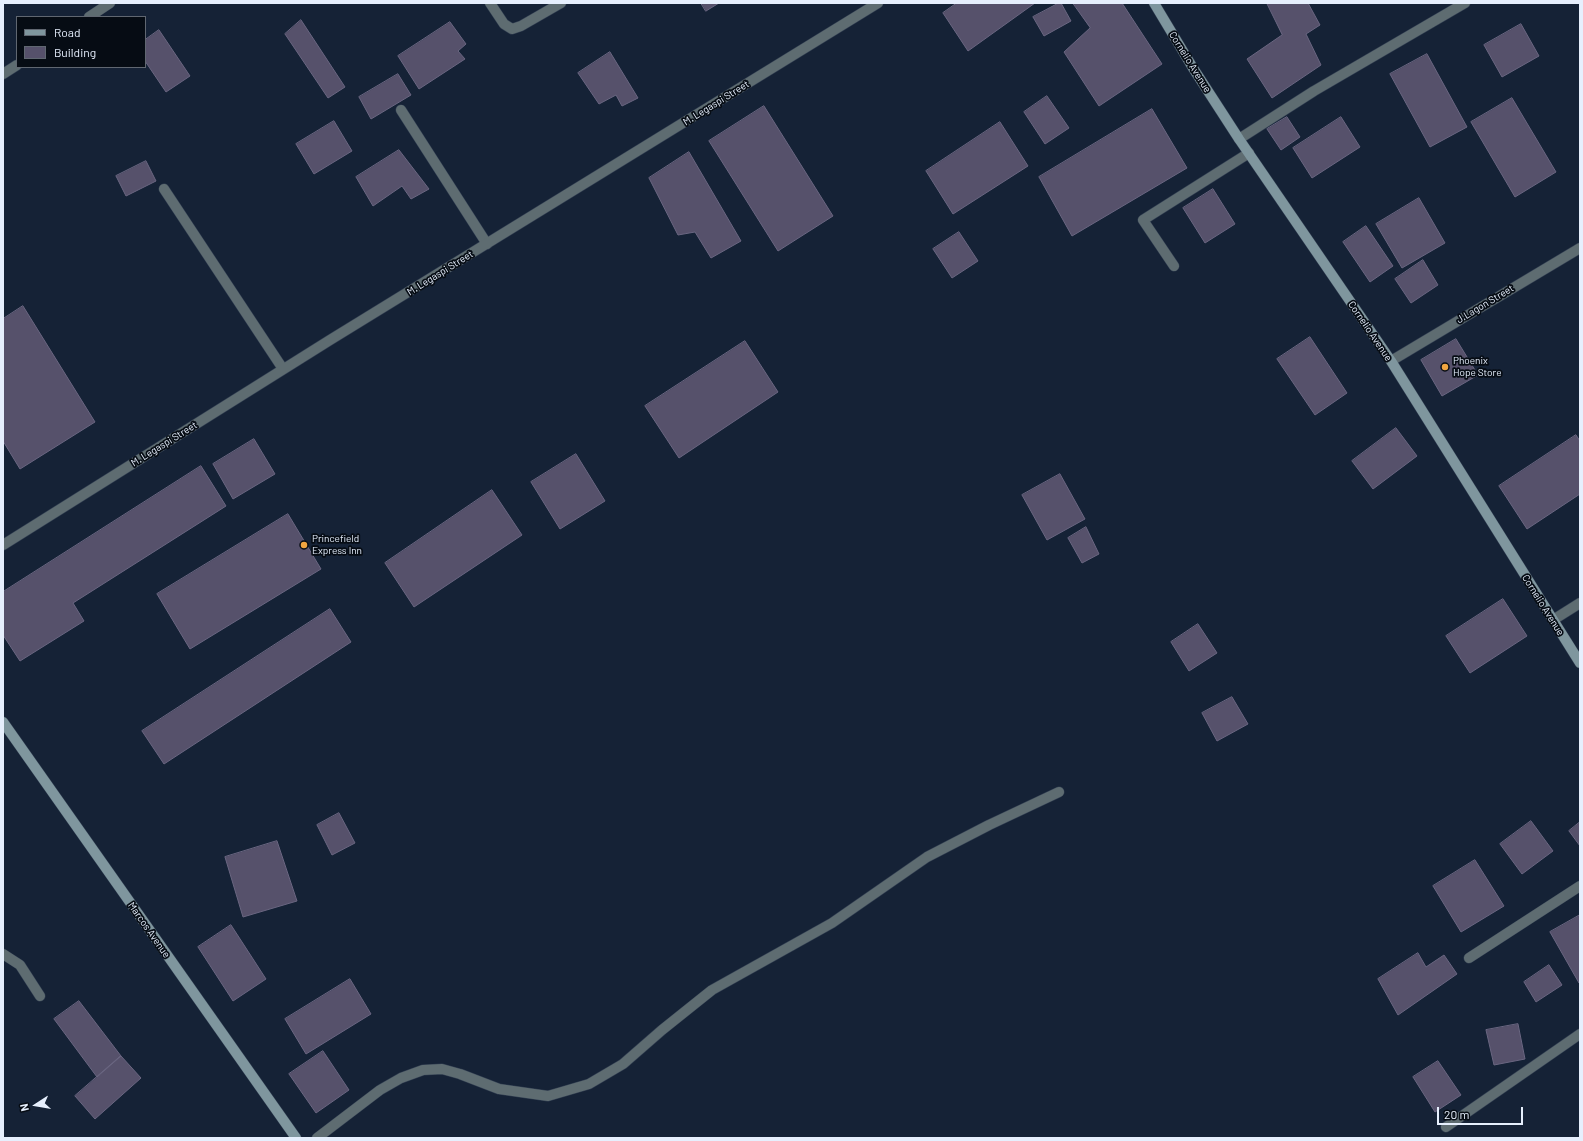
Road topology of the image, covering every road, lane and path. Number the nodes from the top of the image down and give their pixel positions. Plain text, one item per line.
1 (110, 3) edge
2 (490, 3) edge
3 (561, 3) edge
4 (878, 3) edge
5 (1154, 3) edge
6 (1465, 3) edge
7 (90, 16) edge
8 (16, 66) edge
9 (3, 74) edge
10 (401, 110) dead end
11 (1239, 138) junction
12 (1248, 153) junction
13 (164, 189) dead end
14 (486, 244) junction
15 (1580, 248) edge
16 (1174, 266) dead end
17 (1391, 361) junction
18 (283, 369) junction
19 (3, 545) edge
20 (1580, 603) edge
21 (1553, 620) junction
22 (1580, 663) edge
23 (3, 722) edge
24 (1059, 792) dead end
25 (1580, 886) edge
26 (3, 954) edge
27 (1469, 958) dead end
28 (40, 996) dead end
29 (1580, 1034) edge
30 (1446, 1127) dead end
31 (296, 1138) edge
32 (317, 1138) edge

1 - 7 street
2 - 3 street
4 - 14 street, M. Legaspi Street
5 - 11 street, Cornelio Avenue
6 - 11 street
8 - 9 street
10 - 14 street
11 - 12 street, Cornelio Avenue
12 - 16 street
12 - 17 street, Cornelio Avenue
13 - 18 street
14 - 18 street, M. Legaspi Street
15 - 17 street, J.Lagon Street
17 - 21 street, Cornelio Avenue
18 - 19 street, M. Legaspi Street
20 - 21 street
21 - 22 street, Cornelio Avenue
23 - 31 street, Marcos Avenue
24 - 32 street
25 - 27 street
26 - 28 street
29 - 30 street

